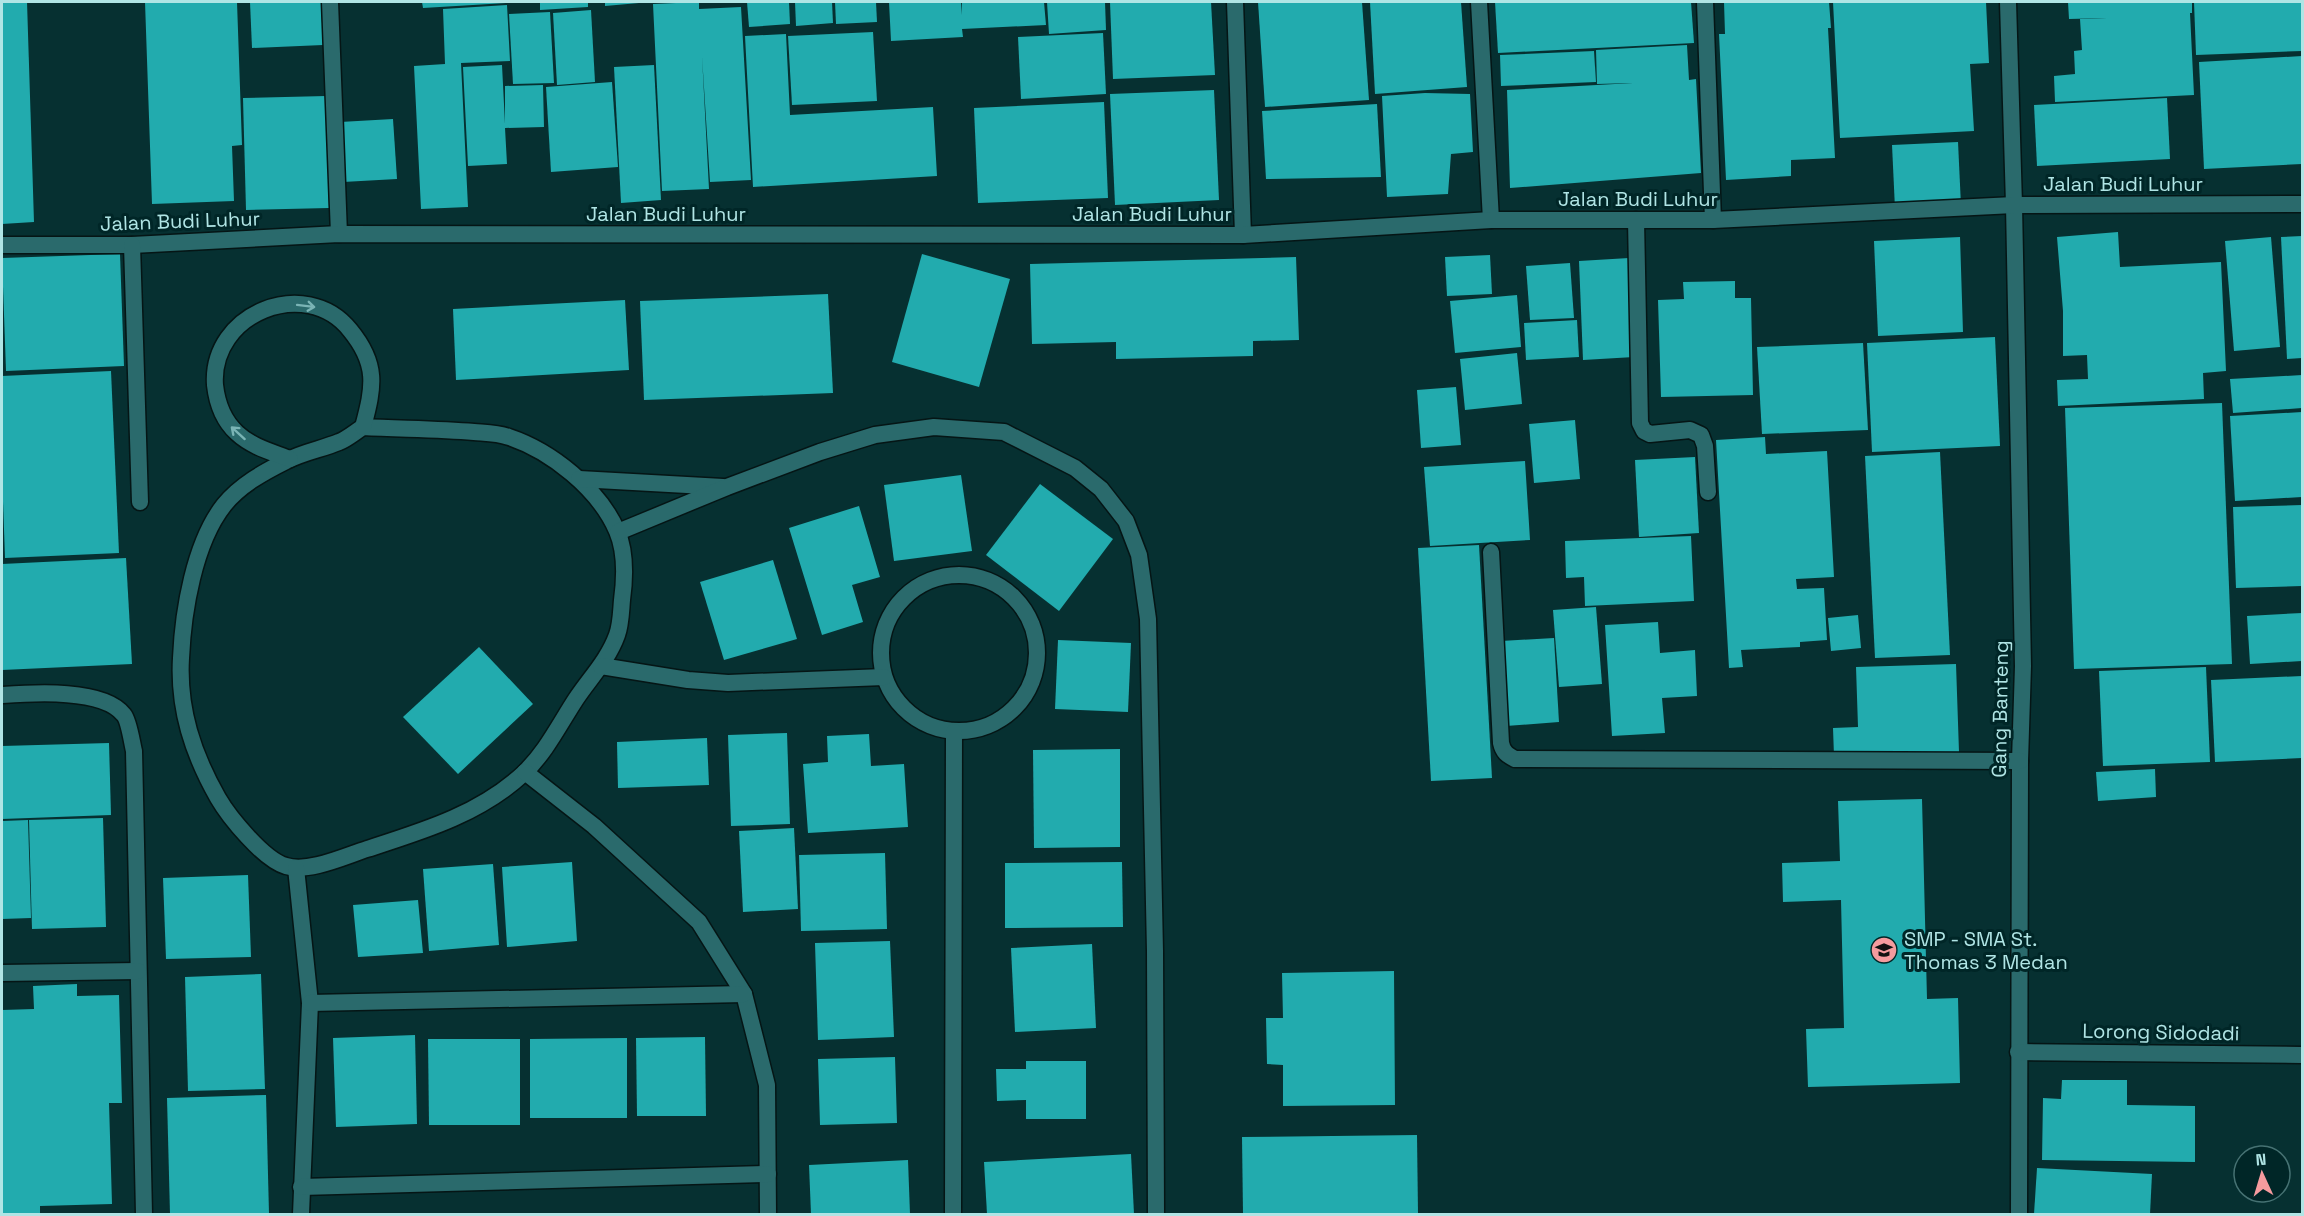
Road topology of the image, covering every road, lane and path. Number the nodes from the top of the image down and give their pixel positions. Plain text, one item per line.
1 (330, 2) edge
2 (1236, 2) edge
3 (1479, 2) edge
4 (1705, 2) edge
5 (2008, 2) edge
6 (2302, 204) edge
7 (2014, 205) junction
8 (1491, 220) junction
9 (1636, 220) junction
10 (1713, 220) junction
11 (339, 234) junction
12 (1243, 235) junction
13 (2, 245) edge
14 (132, 245) junction
15 (363, 427) junction
16 (290, 459) junction
17 (579, 479) junction
18 (727, 487) junction
19 (1708, 492) dead end
20 (140, 502) dead end
21 (618, 532) junction
22 (1491, 552) dead end
23 (601, 666) junction
24 (885, 677) junction
25 (2, 695) edge
26 (954, 732) junction
27 (2020, 761) junction
28 (525, 772) junction
29 (296, 868) junction
30 (138, 971) junction
31 (2, 973) edge
32 (744, 994) junction
33 (310, 1003) junction
34 (2018, 1052) junction
35 (2302, 1055) edge
36 (768, 1174) junction
37 (301, 1187) junction
38 (144, 1215) edge
39 (301, 1215) edge
40 (768, 1215) edge
41 (953, 1215) edge
42 (1156, 1215) edge
43 (2019, 1215) edge

1 - 11 street
2 - 12 street
3 - 8 street
4 - 10 street
5 - 7 street, Gang Banteng
6 - 7 street, Jalan Budi Luhur
7 - 10 street, Jalan Budi Luhur
7 - 27 street, Gang Banteng
8 - 9 street, Jalan Budi Luhur
8 - 12 street, Jalan Budi Luhur
9 - 10 street, Jalan Budi Luhur
9 - 19 street
11 - 12 street, Jalan Budi Luhur
11 - 14 street, Jalan Budi Luhur
13 - 14 street, Jalan Budi Luhur
14 - 20 street
15 - 16 street
16 -> 15 street
15 - 17 street
16 - 29 street
17 - 18 street
17 - 21 street
18 - 21 street
18 - 42 street
21 - 23 street
22 - 27 street
23 - 24 street
23 - 28 street
24 - 26 street
24 - 26 street
25 - 30 street
26 - 41 street
27 - 34 street, Gang Banteng
28 - 29 street
28 - 32 street
29 - 33 street
30 - 31 street
30 - 38 street
32 - 33 street
32 - 36 street
33 - 37 street
34 - 35 street, Lorong Sidodadi
34 - 43 street, Gang Banteng
36 - 37 street
36 - 40 street
37 - 39 street

